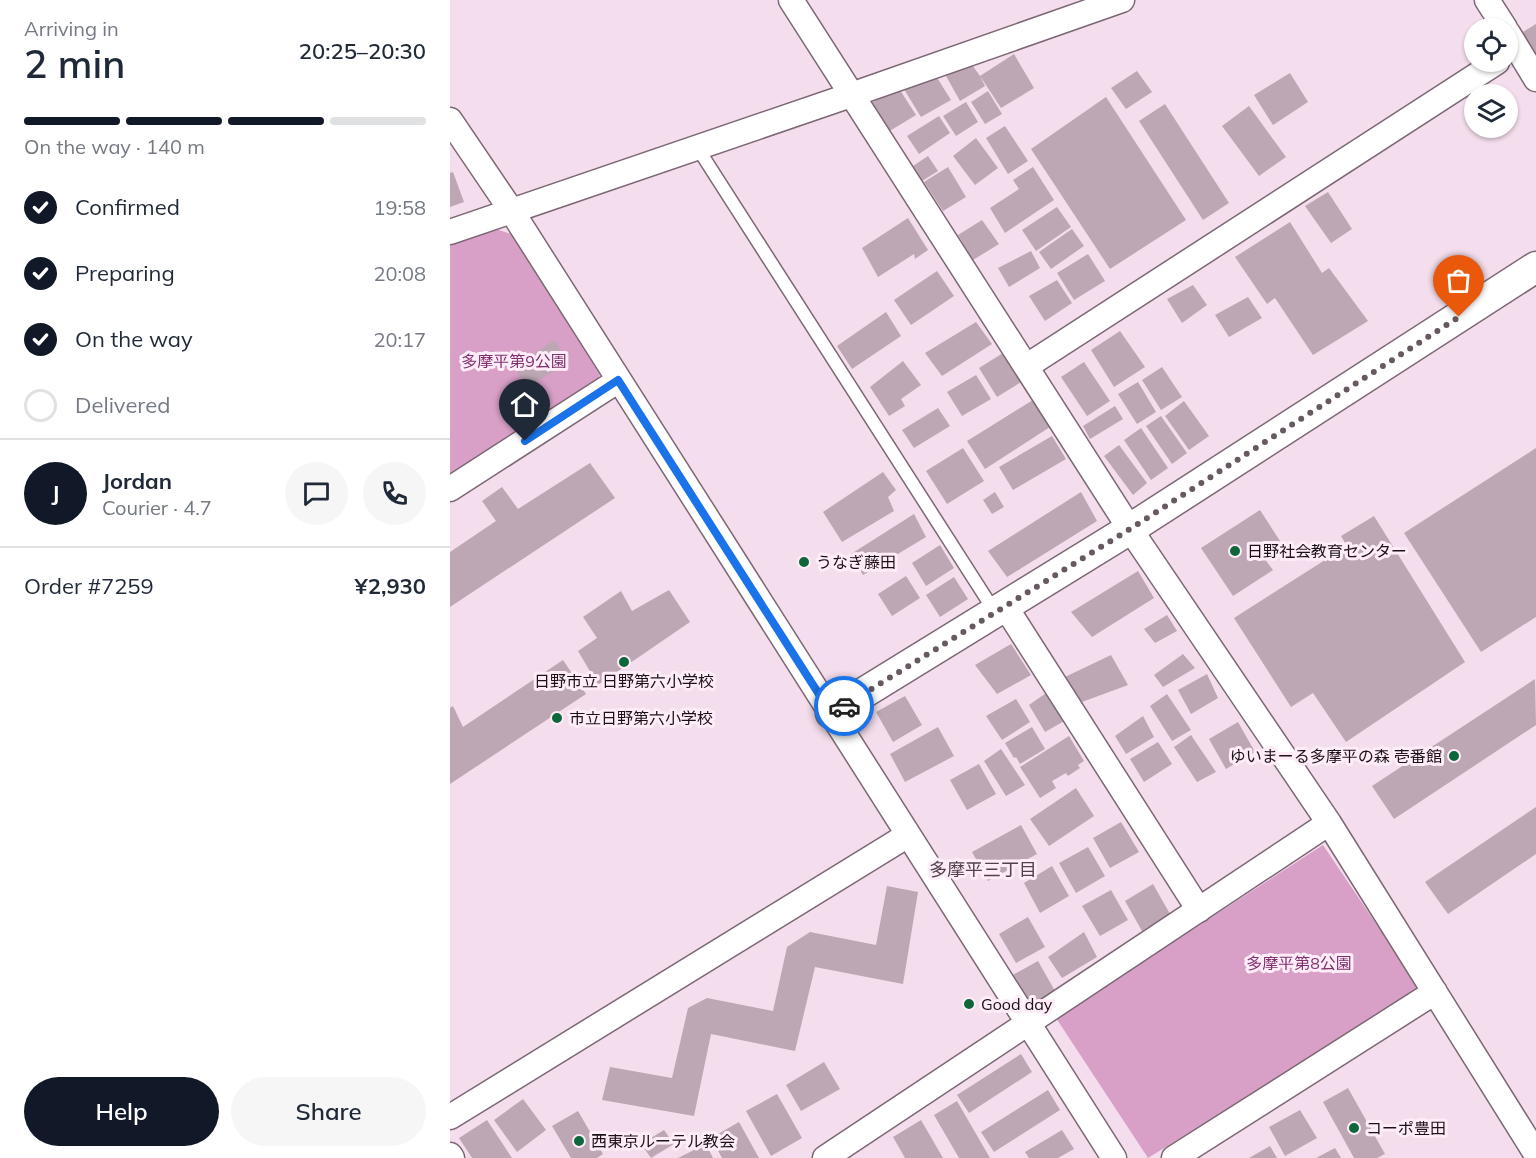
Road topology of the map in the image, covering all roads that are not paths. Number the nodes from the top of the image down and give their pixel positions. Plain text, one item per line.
1 (791, 0) edge
2 (1122, 0) edge
3 (1487, 0) edge
4 (1495, 18) edge
5 (1518, 58) edge
6 (1467, 72) edge
7 (1536, 79) edge
8 (851, 95) junction
9 (450, 120) edge
10 (697, 147) junction
11 (511, 210) junction
12 (450, 231) edge
13 (1536, 267) edge
14 (1027, 366) junction
15 (618, 380) junction
16 (450, 489) edge
17 (1130, 529) junction
18 (1000, 609) junction
19 (831, 713) junction
20 (1329, 823) junction
21 (908, 835) junction
22 (1199, 910) junction
23 (1435, 992) junction
24 (1028, 1023) junction
25 (450, 1117) edge
26 (1536, 1154) edge
27 (825, 1158) edge
28 (1114, 1158) edge
29 (1174, 1158) edge

1 - 8 street
2 - 8 street
3 - 4 street
5 - 7 street
6 - 14 street
8 - 10 street
8 - 14 street
9 - 11 street
10 - 11 street
10 - 18 lane
11 - 12 street
11 - 15 street
13 - 17 street
14 - 17 street
15 - 16 street
15 - 19 street
17 - 18 street
17 - 20 street
18 - 19 street
18 - 22 street
19 - 21 street
20 - 22 street
20 - 23 street
21 - 24 street
21 - 25 street
22 - 24 street
23 - 26 street
23 - 29 street
24 - 27 street
24 - 28 street

